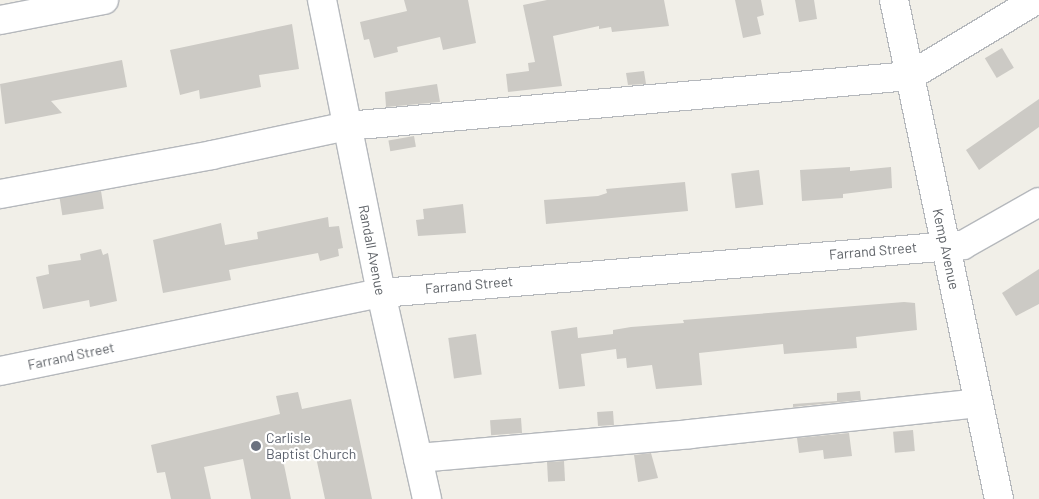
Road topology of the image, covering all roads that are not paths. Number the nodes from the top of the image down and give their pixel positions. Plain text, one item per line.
1 (104, 0) edge
2 (322, 0) edge
3 (894, 0) edge
4 (1036, 0) edge
5 (0, 20) edge
6 (910, 76) junction
7 (347, 126) junction
8 (0, 194) edge
9 (1039, 202) edge
10 (945, 246) junction
11 (381, 293) junction
12 (0, 371) edge
13 (978, 403) junction
14 (418, 458) junction
15 (427, 499) edge
16 (998, 499) edge

1 - 5 street
2 - 7 street, Randall Avenue
3 - 6 street, Kemp Avenue
4 - 6 street
6 - 7 street
6 - 10 street, Kemp Avenue
7 - 8 street
7 - 11 street, Randall Avenue
9 - 10 street, Farrand Street
10 - 11 street, Farrand Street
10 - 13 street, Kemp Avenue
11 - 12 street, Farrand Street
11 - 14 street, Randall Avenue
13 - 14 street
13 - 16 street, Kemp Avenue
14 - 15 street, Randall Avenue

